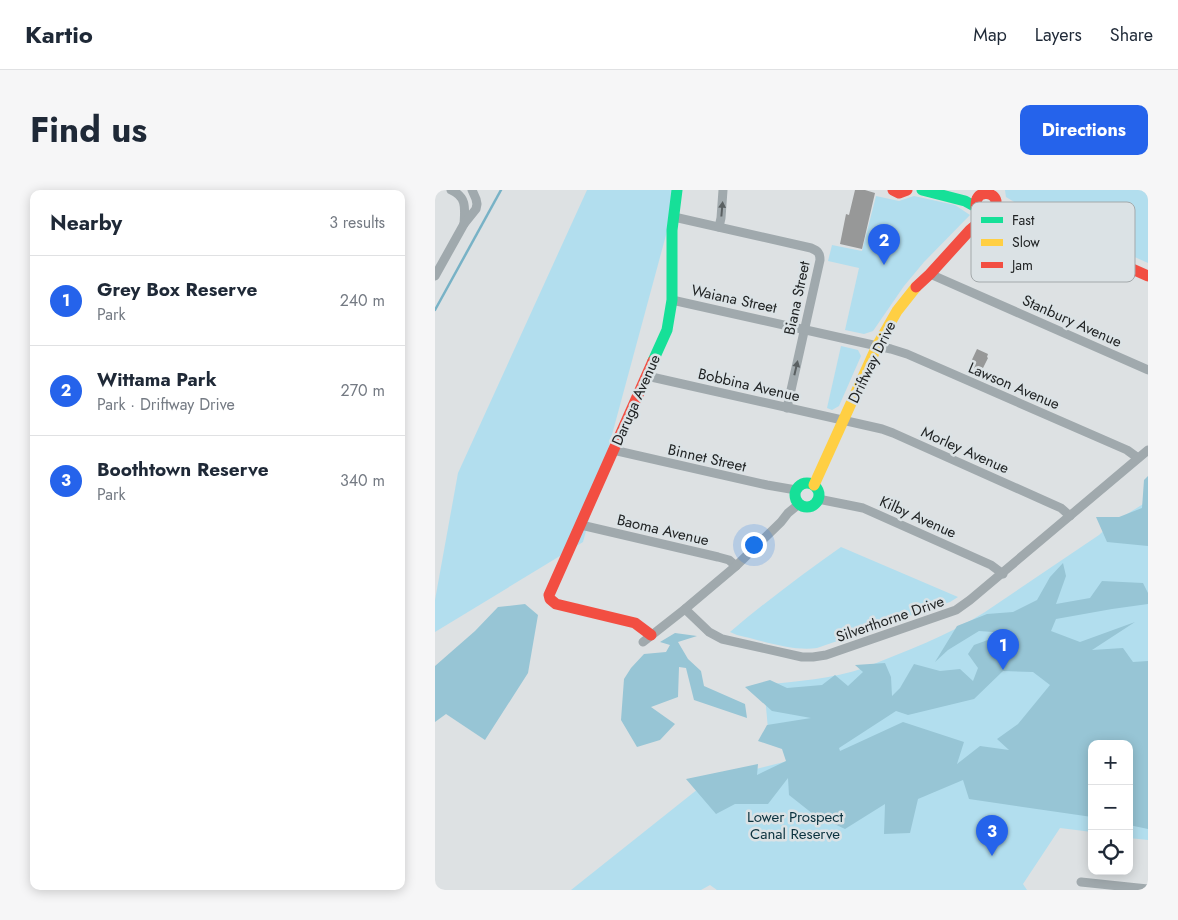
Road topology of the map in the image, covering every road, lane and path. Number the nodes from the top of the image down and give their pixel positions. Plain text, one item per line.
1 (451, 190) edge
2 (472, 190) edge
3 (677, 190) edge
4 (723, 190) edge
5 (893, 190) edge
6 (907, 190) edge
7 (922, 190) edge
8 (949, 190) edge
9 (987, 201) edge
10 (673, 217) junction
11 (464, 224) junction
12 (719, 227) junction
13 (971, 228) edge
14 (1135, 264) edge
15 (1135, 270) edge
16 (1148, 270) edge
17 (929, 274) junction
18 (435, 276) edge
19 (1148, 276) edge
20 (672, 300) junction
21 (804, 329) junction
22 (877, 346) junction
23 (1148, 370) edge
24 (647, 376) junction
25 (787, 408) junction
26 (844, 421) junction
27 (613, 450) junction
28 (1148, 450) edge
29 (1138, 458) junction
30 (813, 485) junction
31 (796, 490) junction
32 (818, 499) junction
33 (799, 504) junction
34 (1070, 516) junction
35 (581, 525) junction
36 (735, 566) junction
37 (1003, 574) junction
38 (685, 610) junction
39 (647, 638) joint
40 (1081, 882) dead end
41 (1148, 889) edge

1 - 11 street
2 - 11 street
3 - 10 street, Daruga Avenue
12 -> 4 street
5 - 6 street
7 - 9 street
8 - 9 street
10 - 12 street, Biana Street
10 - 20 street, Daruga Avenue
11 - 18 street
12 - 21 street, Biana Street
13 - 17 street, Driftway Drive
14 - 16 street
15 - 19 street
17 - 22 street, Driftway Drive
17 - 23 street, Stanbury Avenue
20 - 21 street, Waiana Street
20 - 24 street, Daruga Avenue
21 - 22 street, Waiana Street
25 -> 21 street, Biana Street
22 - 26 street, Driftway Drive
22 - 29 street, Lawson Avenue
24 - 25 street, Bobbina Avenue
24 - 27 street, Daruga Avenue
25 - 26 street, Bobbina Avenue
26 - 30 street, Driftway Drive
26 - 34 street, Morley Avenue
27 - 31 street, Binnet Street
27 - 35 street, Daruga Avenue
28 - 29 street, Silverthorne Drive
29 - 34 street, Silverthorne Drive
30 - 31 street
30 - 32 street
31 - 33 street
32 - 33 street
32 - 37 street, Kilby Avenue
33 - 36 street
34 - 37 street, Silverthorne Drive
35 - 36 street, Baoma Avenue
35 - 39 street, Daruga Avenue
36 - 38 street
37 - 38 street, Silverthorne Drive
38 - 39 street
40 - 41 street

